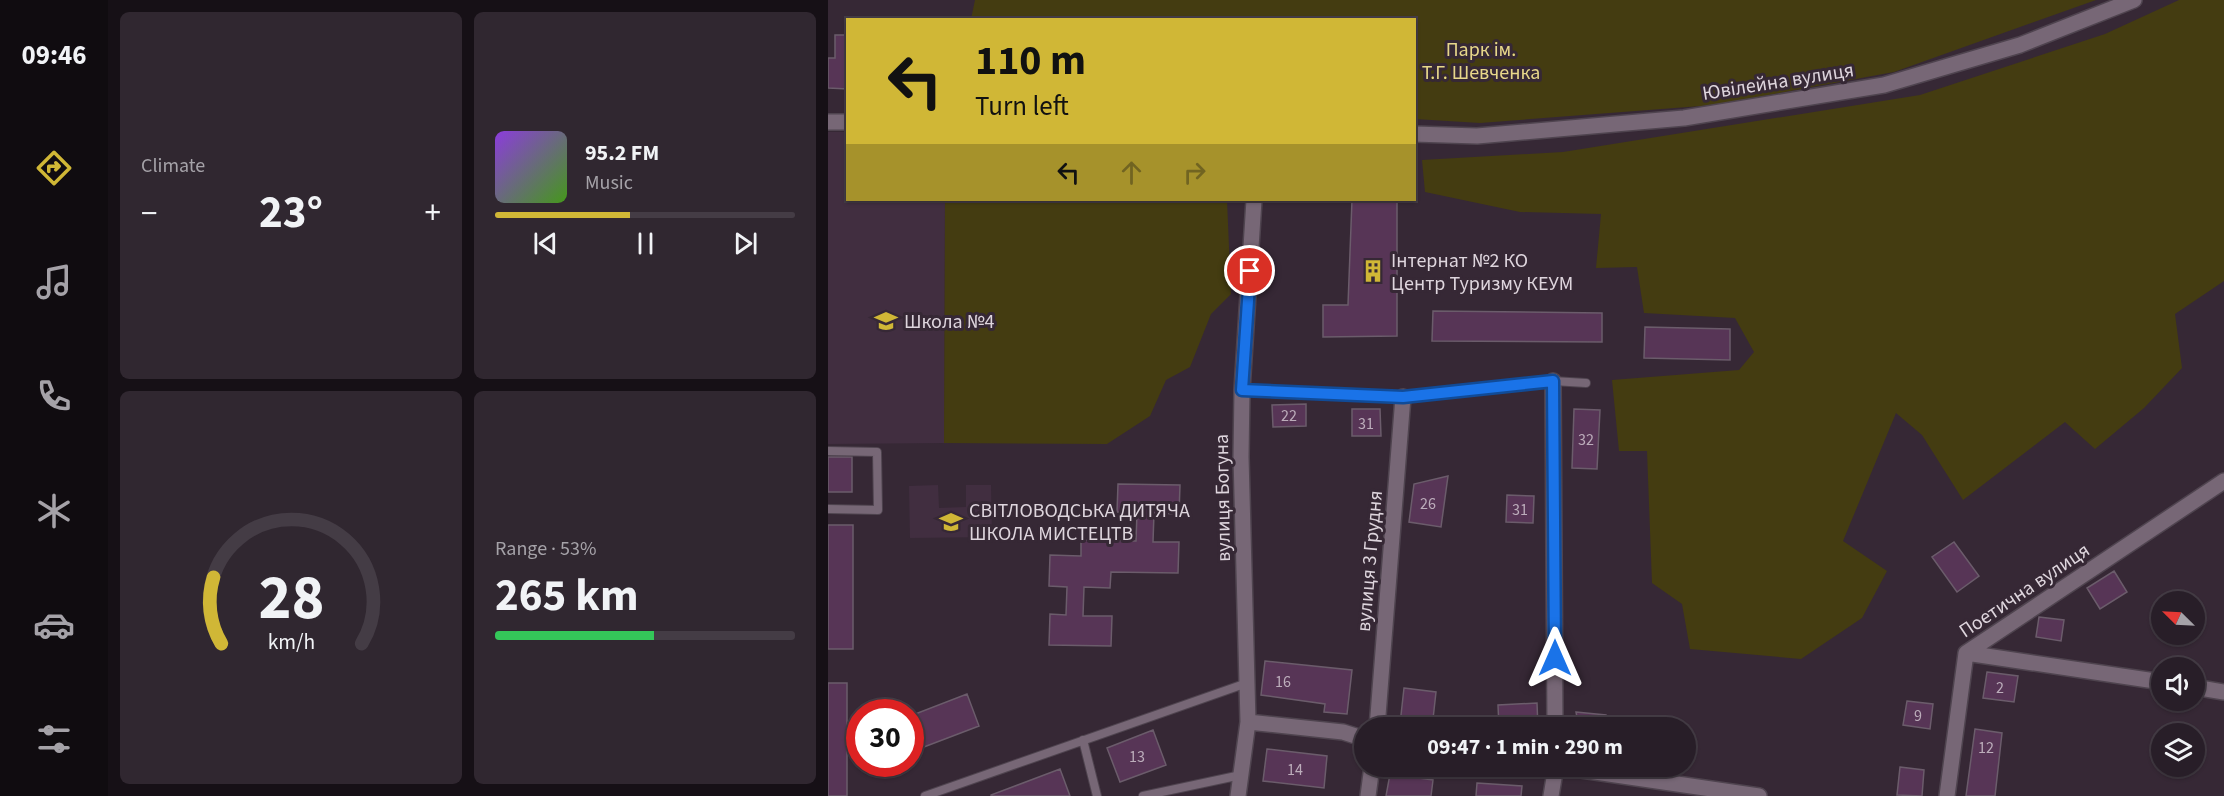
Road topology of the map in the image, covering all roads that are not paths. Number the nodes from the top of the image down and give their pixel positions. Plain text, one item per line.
1 (2134, 0) edge
2 (828, 122) edge
3 (846, 122) edge
4 (1416, 134) edge
5 (1254, 201) edge
6 (1553, 381) junction
7 (1586, 383) dead end
8 (1242, 390) junction
9 (1403, 397) junction
10 (828, 451) edge
11 (2224, 481) edge
12 (828, 508) edge
13 (1966, 653) junction
14 (2151, 680) edge
15 (1247, 683) junction
16 (2205, 689) edge
17 (2224, 692) edge
18 (1378, 717) edge
19 (1556, 717) edge
20 (1248, 722) junction
21 (1354, 736) edge
22 (1083, 740) junction
23 (1242, 775) junction
24 (1371, 777) edge
25 (1554, 777) edge
26 (1625, 777) edge
27 (955, 786) junction
28 (925, 796) edge
29 (957, 796) edge
30 (1097, 796) edge
31 (1143, 796) edge
32 (1239, 796) edge
33 (1368, 796) edge
34 (1551, 796) edge
35 (1759, 796) edge
36 (1947, 796) edge

1 - 4 street, Ювілейна вулиця
2 - 3 street
5 - 8 street, вулиця Богуна
6 - 7 lane
6 - 9 lane
6 - 19 street
8 - 9 lane
8 - 15 street, вулиця Богуна
9 - 18 street, вулиця 3 Грудня
10 - 12 lane
11 - 13 street, Поетична вулиця
13 - 14 street
13 - 36 street, Поетична вулиця
15 - 20 street, вулиця Богуна
15 - 22 lane
16 - 17 street
20 - 21 street
20 - 23 street, вулиця Богуна
22 - 27 lane
22 - 30 lane
23 - 31 lane
23 - 32 street, вулиця Богуна
24 - 33 street
25 - 34 street
26 - 35 street
27 - 28 lane
27 - 29 lane

